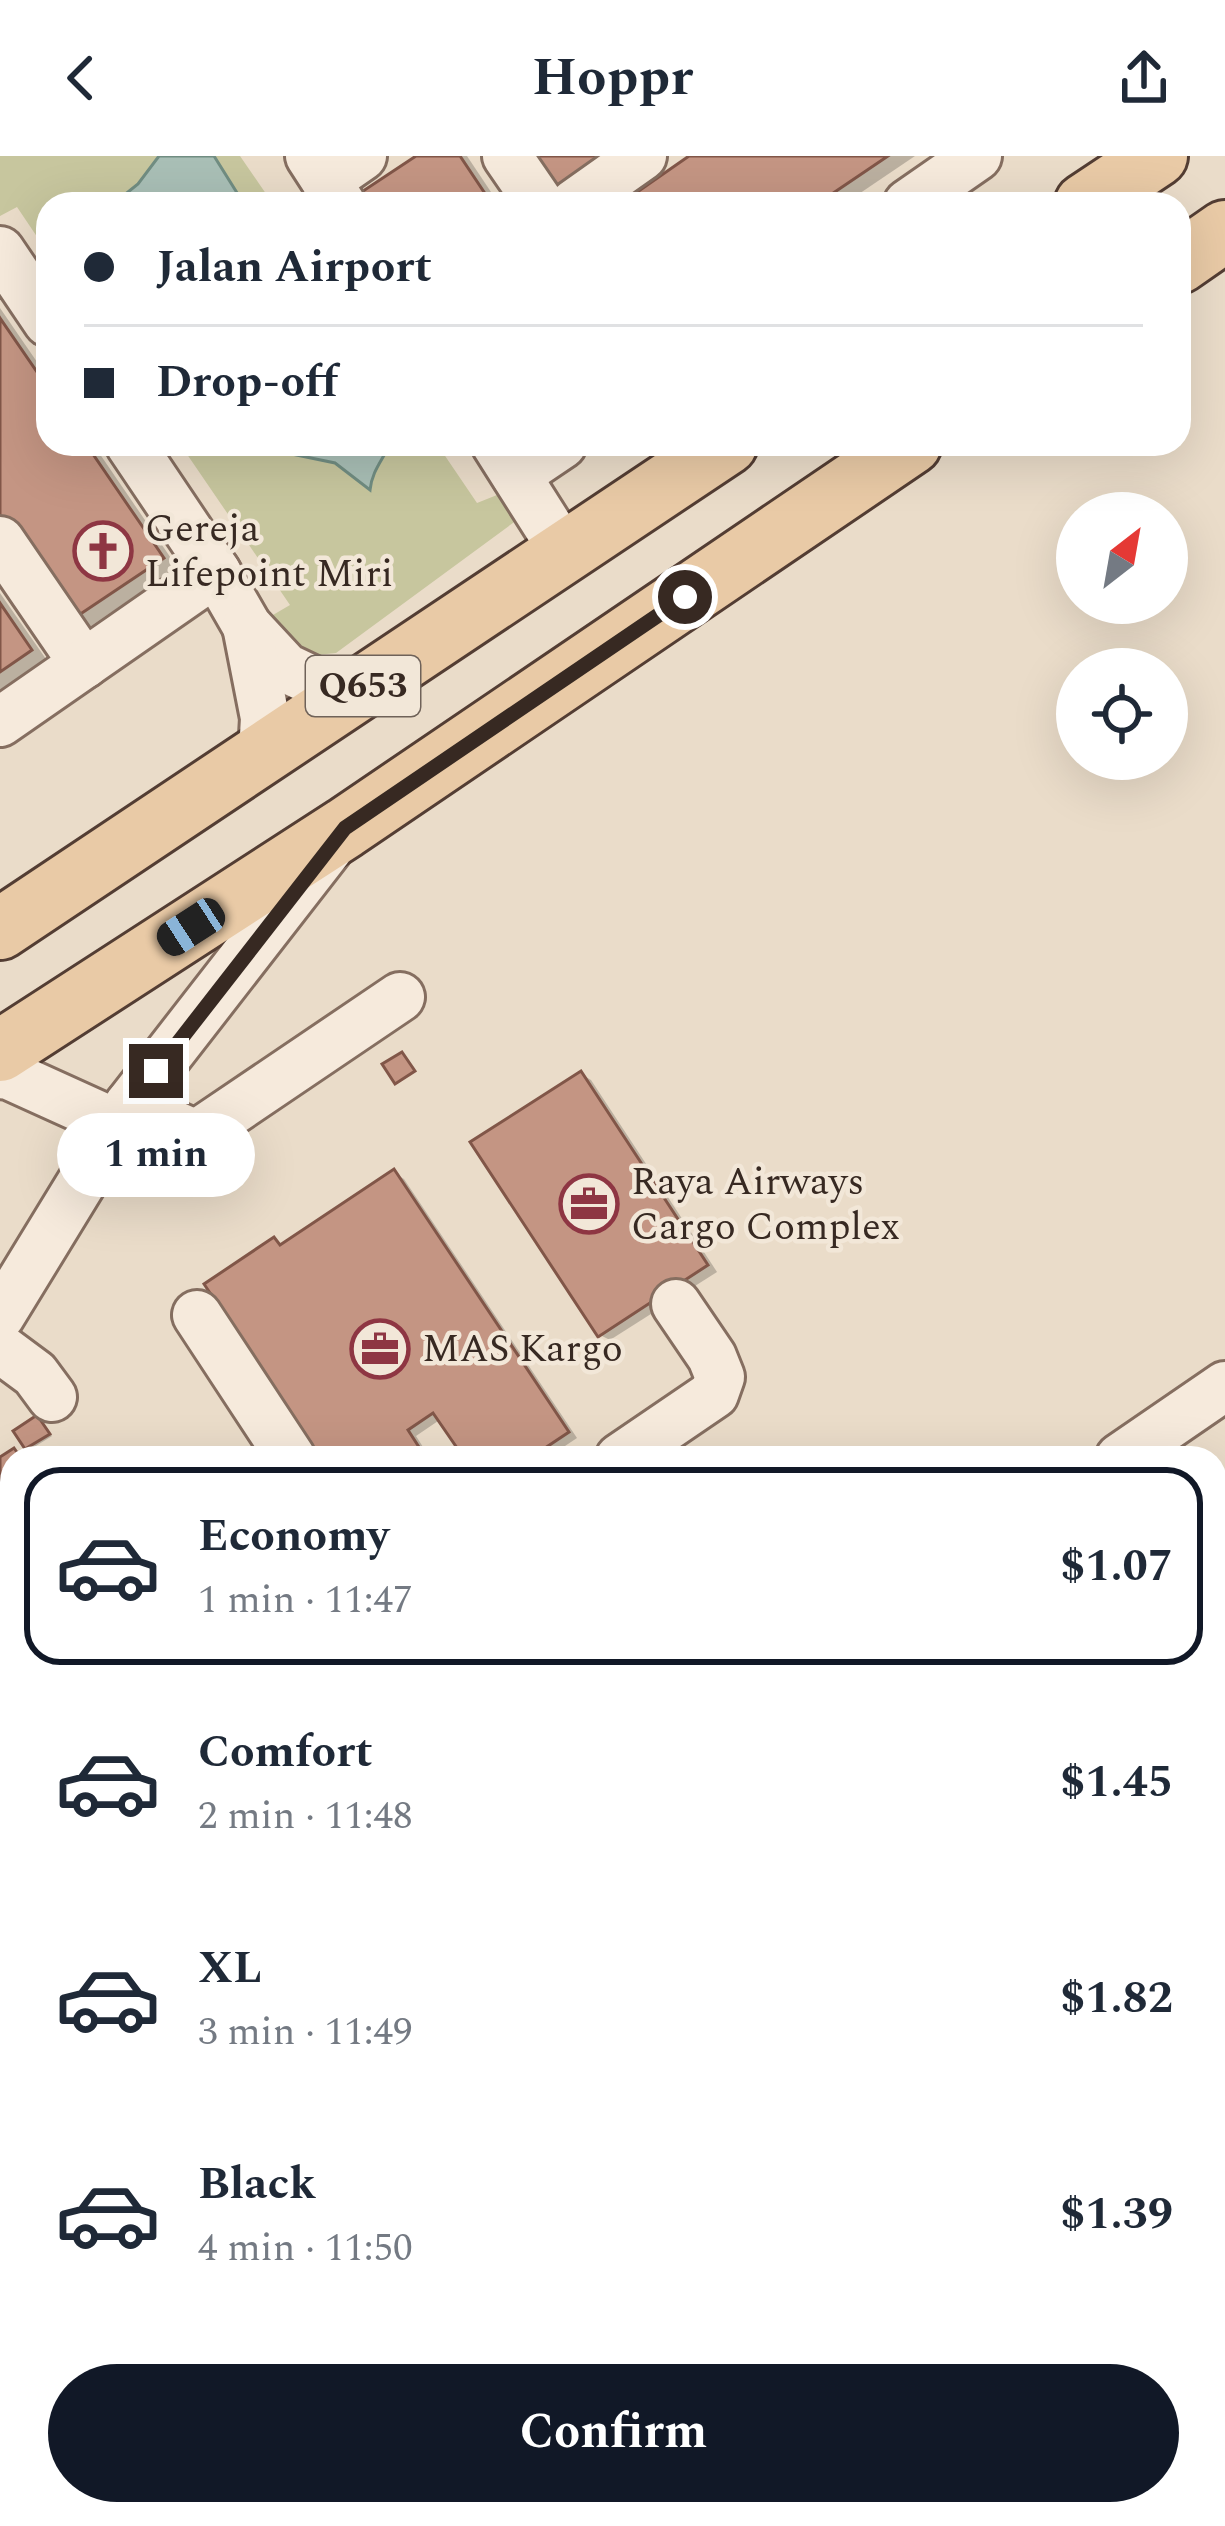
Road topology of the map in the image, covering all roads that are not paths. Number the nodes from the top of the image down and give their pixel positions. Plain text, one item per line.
1 (507, 156) edge
2 (642, 156) edge
3 (976, 156) edge
4 (1157, 156) edge
5 (532, 192) edge
6 (591, 192) edge
7 (925, 192) edge
8 (1103, 192) edge
9 (1225, 231) edge
10 (0, 251) edge
11 (1191, 254) edge
12 (36, 304) edge
13 (138, 456) edge
14 (710, 456) edge
15 (893, 456) edge
16 (506, 459) edge
17 (0, 541) edge
18 (565, 553) junction
19 (216, 572) junction
20 (247, 626) junction
21 (84, 664) junction
22 (347, 697) junction
23 (0, 722) edge
24 (263, 753) junction
25 (345, 828) junction
26 (0, 929) edge
27 (400, 997) dead end
28 (0, 1052) edge
29 (0, 1074) edge
30 (123, 1115) junction
31 (676, 1304) dead end
32 (197, 1315) dead end
33 (0, 1316) edge
34 (0, 1348) edge
35 (1225, 1386) edge
36 (52, 1397) dead end
37 (283, 1446) edge
38 (638, 1446) edge
39 (1138, 1446) edge

1 - 5 lane
2 - 6 lane
3 - 7 lane
4 - 8 main road
9 - 11 main road
10 - 12 lane
13 - 19 lane
14 - 18 main road, Q653
15 - 25 main road, Q653
16 - 18 lane
17 - 21 lane
18 - 22 main road, Q653
19 - 20 lane
19 - 21 lane
20 - 22 lane
20 - 24 lane
21 - 23 lane
22 - 24 main road, Q653
24 - 26 main road, Q653
25 - 28 main road, Q653
25 - 30 lane
27 - 30 lane
29 - 30 lane
30 - 33 lane
31 - 38 lane
32 - 37 lane
34 - 36 lane
35 - 39 lane

